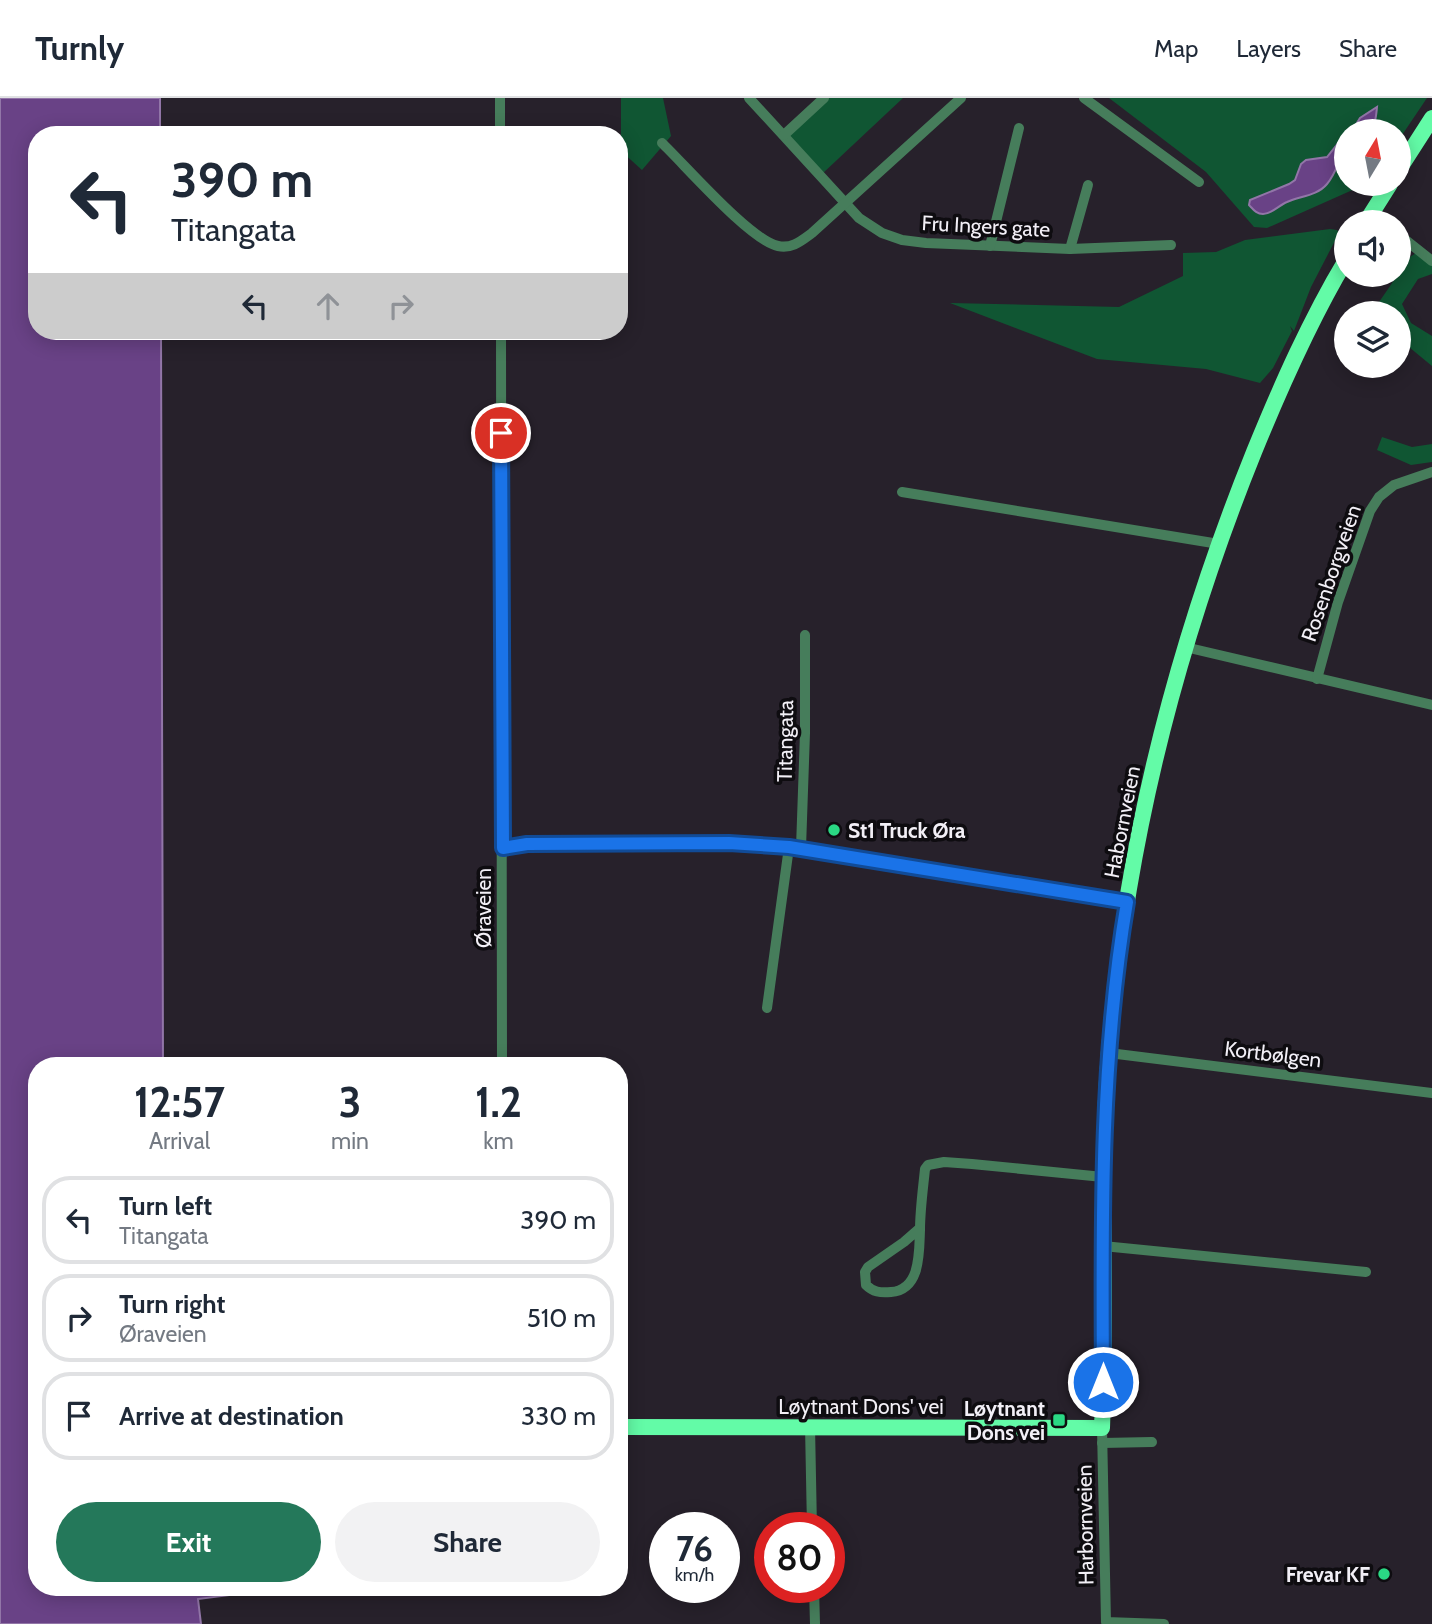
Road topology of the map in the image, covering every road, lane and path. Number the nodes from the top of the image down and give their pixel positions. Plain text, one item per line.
1 (500, 98) edge
2 (749, 98) edge
3 (824, 98) edge
4 (961, 98) edge
5 (1084, 98) edge
6 (1432, 118) edge
7 (500, 126) edge
8 (1019, 128) dead end
9 (784, 135) junction
10 (662, 143) dead end
11 (1411, 151) edge
12 (1199, 182) dead end
13 (1088, 185) dead end
14 (845, 204) junction
15 (1411, 244) edge
16 (990, 246) junction
17 (1171, 246) dead end
18 (1070, 249) junction
19 (1432, 261) edge
20 (1334, 282) edge
21 (500, 340) edge
22 (1432, 472) edge
23 (902, 492) dead end
24 (1219, 544) junction
25 (805, 635) dead end
26 (1185, 647) junction
27 (1317, 679) junction
28 (1432, 705) edge
29 (503, 848) junction
30 (795, 848) junction
31 (1127, 902) junction
32 (767, 1008) dead end
33 (1109, 1053) junction
34 (502, 1057) edge
35 (1432, 1093) edge
36 (1103, 1177) junction
37 (919, 1228) junction
38 (1103, 1246) junction
39 (1366, 1272) dead end
40 (810, 1426) junction
41 (628, 1427) edge
42 (1102, 1435) junction
43 (1152, 1442) dead end
44 (812, 1512) edge
45 (814, 1603) edge
46 (815, 1624) edge
47 (1164, 1624) edge

1 - 7 street
2 - 9 street, Fru Ingers gate
3 - 9 street
4 - 14 street
5 - 12 street
6 - 11 highway
8 - 16 street
9 - 14 street, Fru Ingers gate
10 - 14 street
13 - 18 street, Fru Ingers gate
14 - 16 street, Fru Ingers gate
15 - 19 street
16 - 18 street, Fru Ingers gate
17 - 18 street, Fru Ingers gate
20 - 24 highway, Habornveien
21 - 29 street, Øraveien
22 - 27 street, Rosenborgveien
23 - 24 street
24 - 26 highway, Habornveien
25 - 30 street, Titangata
26 - 27 street
26 - 31 highway, Habornveien
27 - 28 street
29 - 30 street
29 - 34 street, Øraveien
30 - 31 street
30 - 32 street, Titangata
31 - 33 highway, Habornveien
33 - 35 street, Kortbølgen
33 - 36 highway, Habornveien
36 - 37 street
36 - 38 highway, Habornveien
37 - 37 street
38 - 39 street
38 - 42 highway, Habornveien
40 - 41 highway, Løytnant Dons' vei
40 - 42 highway, Løytnant Dons' vei
40 - 44 street
42 - 43 street
42 - 47 street, Harbornveien
45 - 46 street

